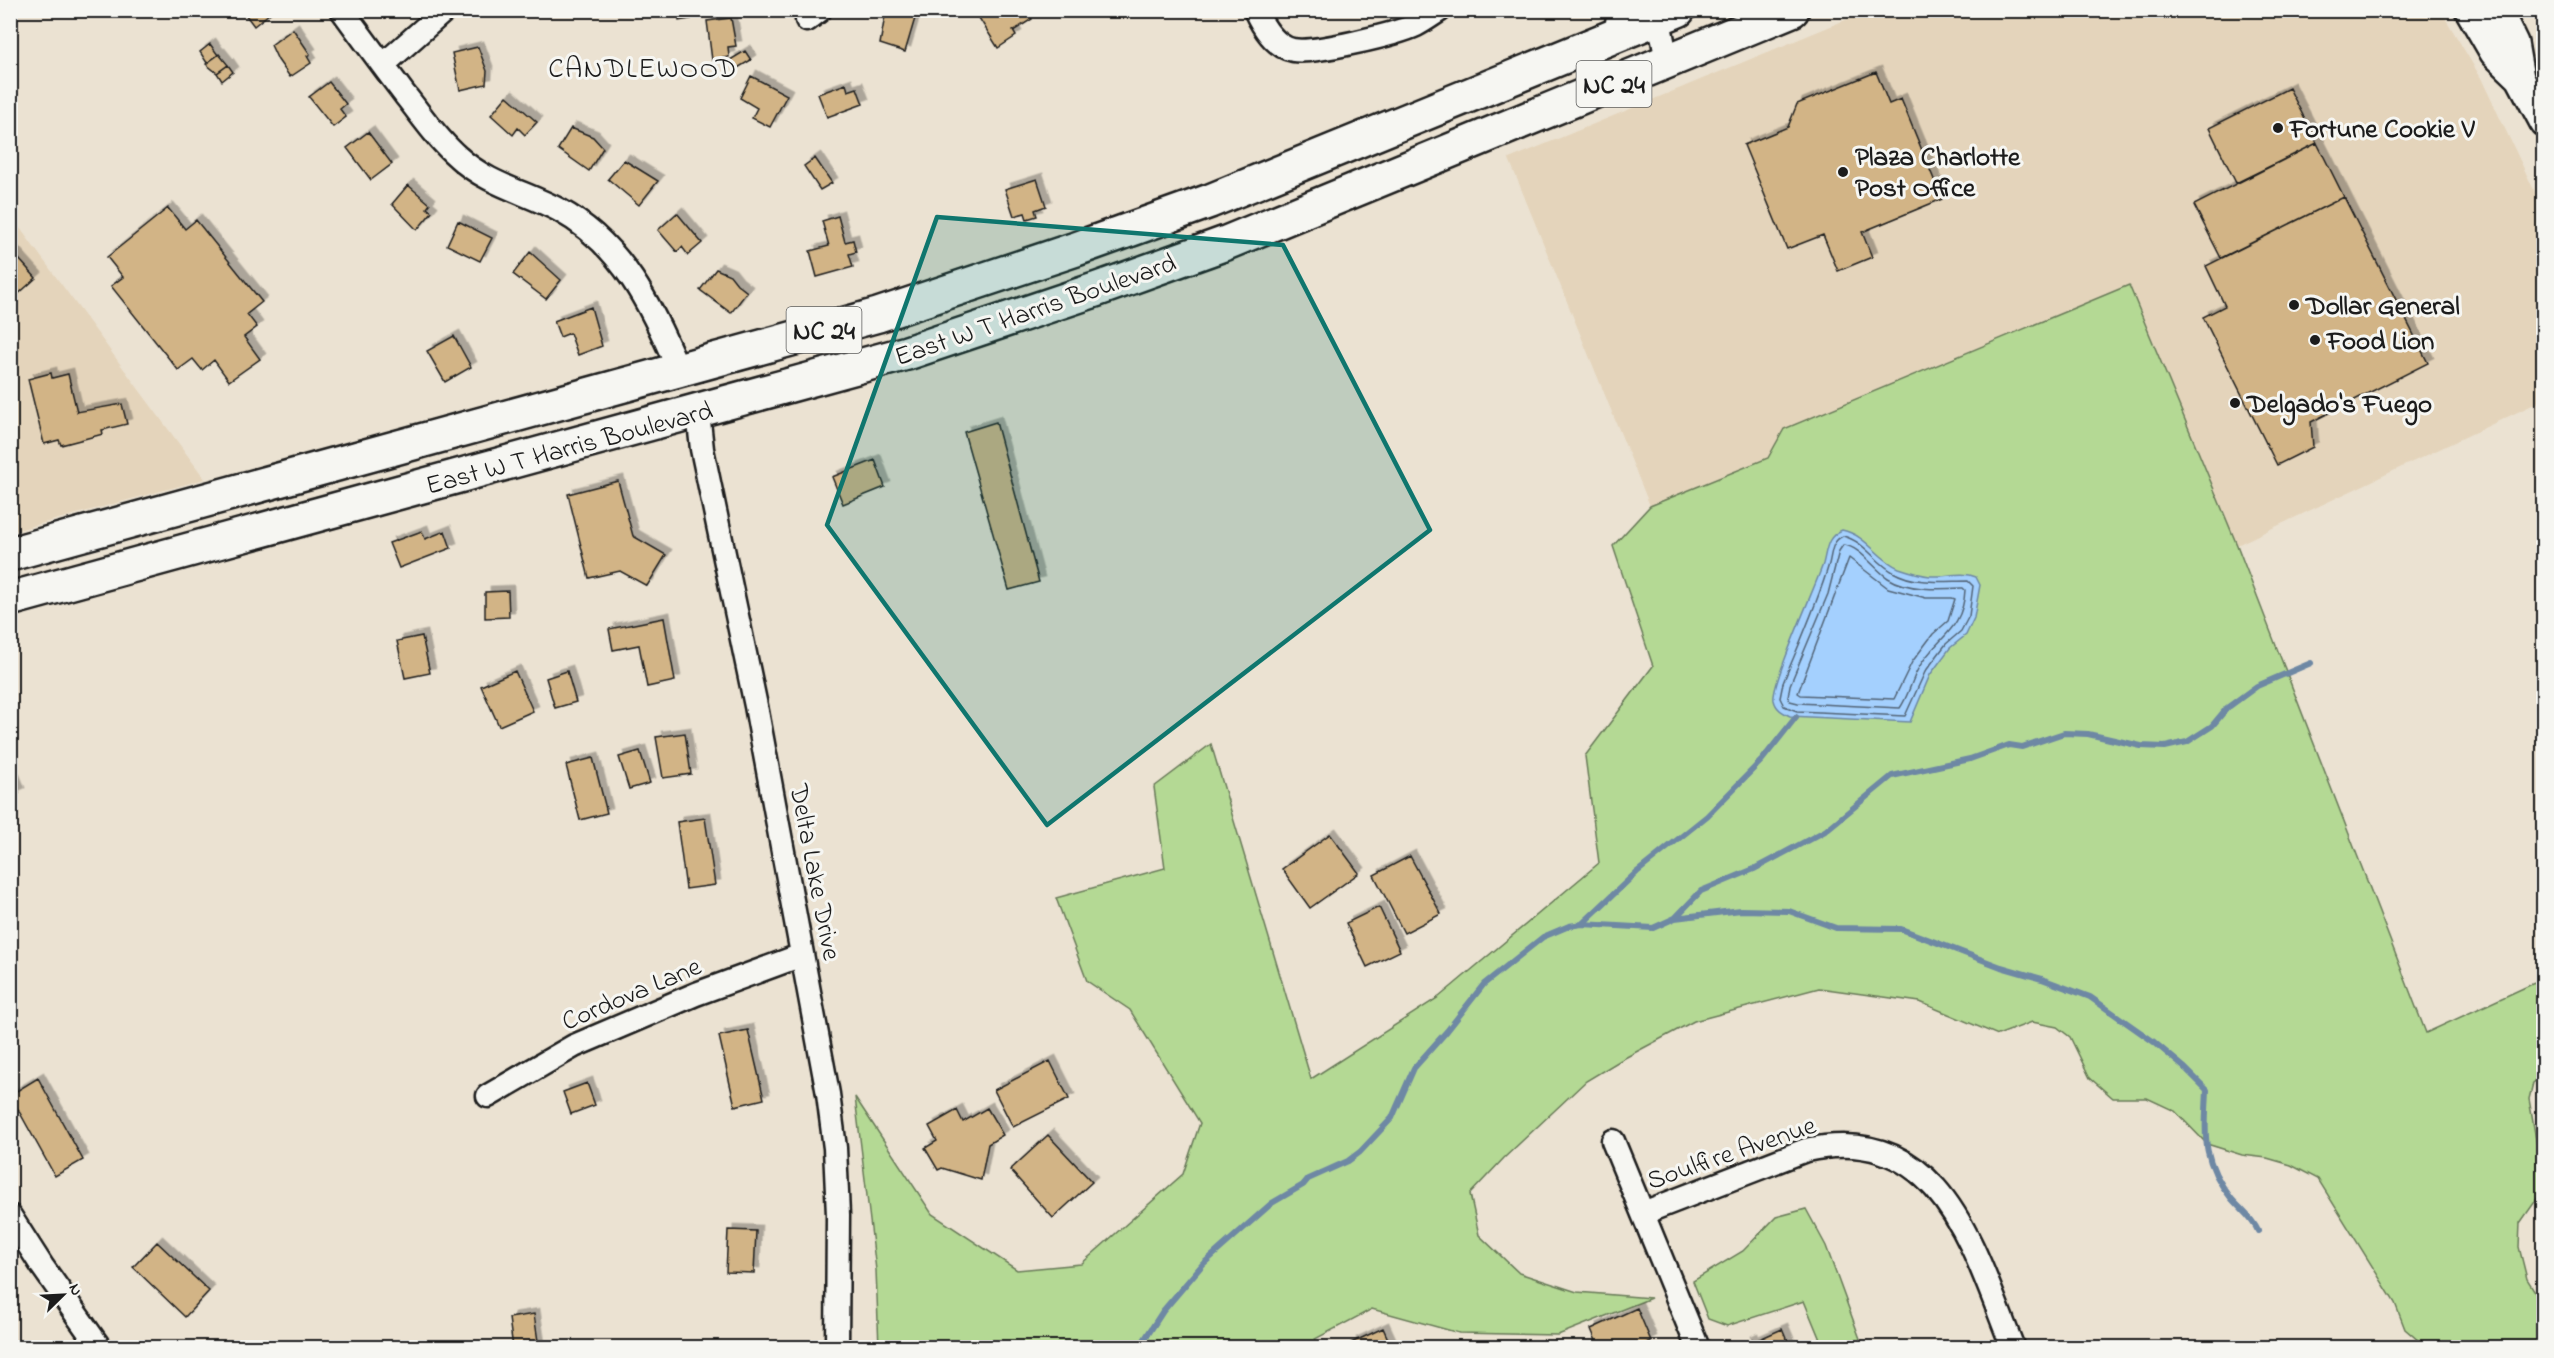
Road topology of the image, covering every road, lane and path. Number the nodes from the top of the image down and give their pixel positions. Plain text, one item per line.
1 (342, 10) edge
2 (445, 10) edge
3 (1256, 10) edge
4 (1440, 10) edge
5 (1792, 10) edge
6 (2469, 10) edge
7 (2498, 10) edge
8 (1665, 13) edge
9 (1617, 23) edge
10 (1667, 61) junction
11 (383, 65) junction
12 (2520, 78) junction
13 (2544, 123) edge
14 (798, 337) junction
15 (679, 371) junction
16 (698, 412) junction
17 (595, 440) junction
18 (10, 554) edge
19 (10, 599) edge
20 (802, 955) junction
21 (488, 1096) dead end
22 (1613, 1141) dead end
23 (1643, 1214) junction
24 (10, 1216) edge
25 (100, 1347) edge
26 (837, 1347) edge
27 (1698, 1347) edge
28 (2013, 1347) edge

1 - 11 street
2 - 11 street
3 - 4 street
5 - 10 main road, East W T Harris Boulevard / NC 24
6 - 12 street
7 - 12 street
8 - 9 main road, East W T Harris Boulevard / NC 24
8 - 10 street
9 - 14 main road, East W T Harris Boulevard / NC 24
10 - 16 main road, East W T Harris Boulevard / NC 24
11 - 15 street
12 - 13 street
14 - 15 main road, East W T Harris Boulevard / NC 24
14 - 16 main road
15 - 17 main road
15 - 18 main road, East W T Harris Boulevard / NC 24
16 - 17 main road, East W T Harris Boulevard / NC 24
16 - 20 street, Delta Lake Drive
17 - 19 main road, East W T Harris Boulevard / NC 24
20 - 21 street, Cordova Lane
20 - 26 street, Delta Lake Drive
22 - 23 street
23 - 27 street
23 - 28 street, Soulfire Avenue
24 - 25 street

